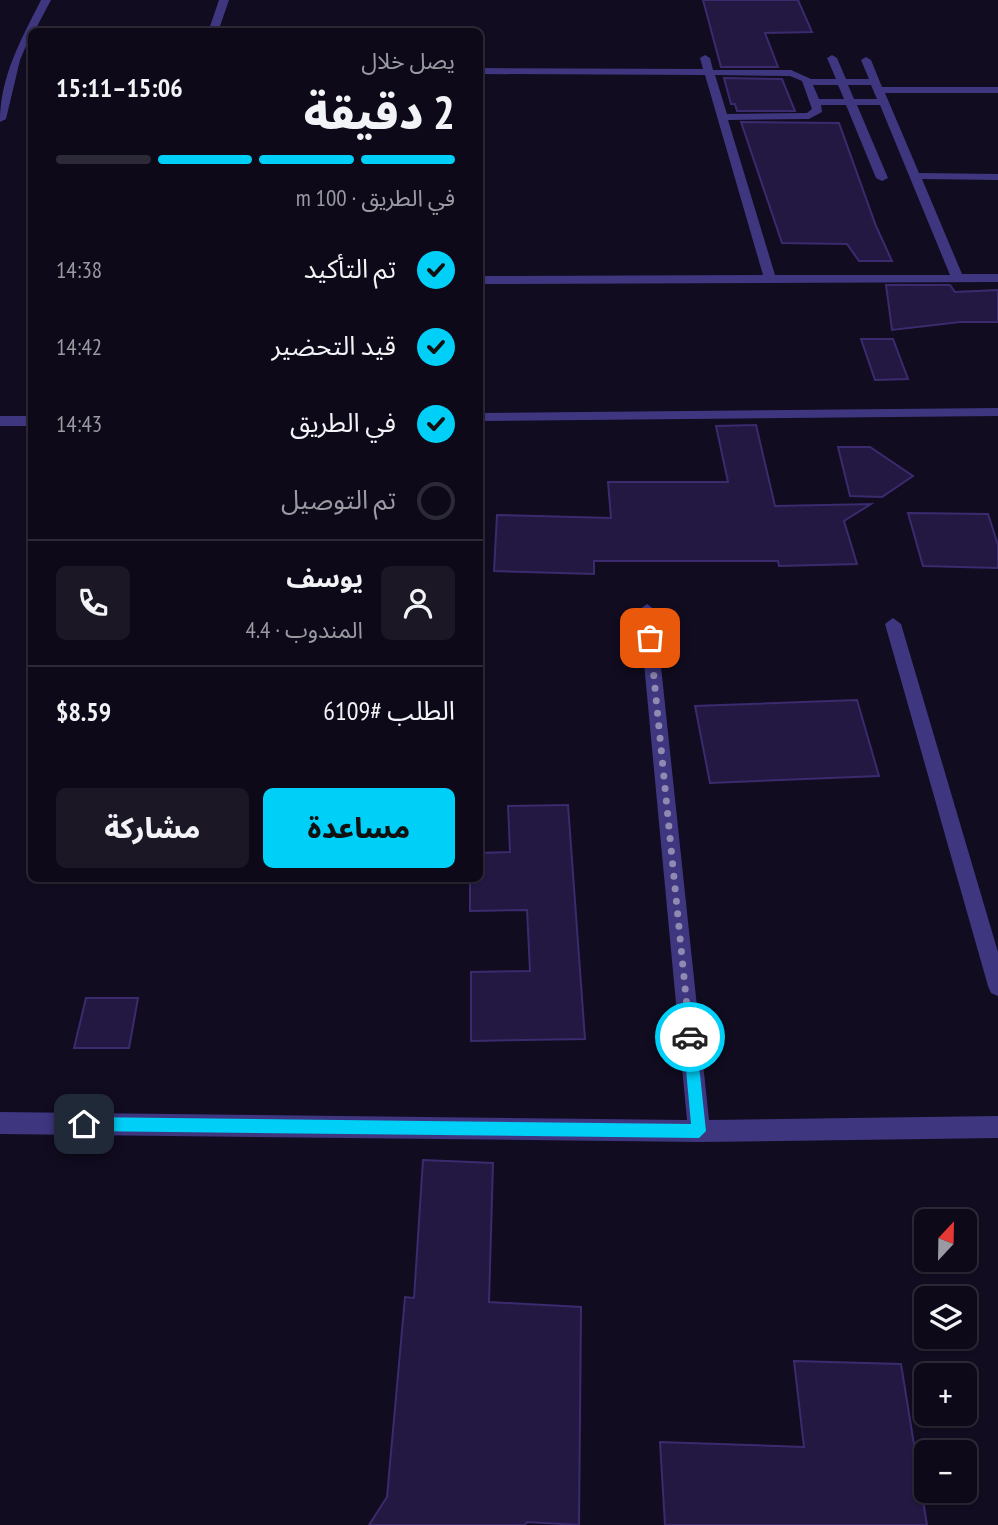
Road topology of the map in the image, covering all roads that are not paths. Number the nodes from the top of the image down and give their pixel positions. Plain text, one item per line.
1 (46, 0) edge
2 (224, 0) edge
3 (32, 28) edge
4 (214, 28) edge
5 (28, 35) edge
6 (705, 58) dead end
7 (832, 58) dead end
8 (866, 61) dead end
9 (483, 71) edge
10 (711, 74) junction
11 (807, 82) junction
12 (842, 82) junction
13 (876, 86) junction
14 (998, 90) edge
15 (814, 102) junction
16 (851, 102) junction
17 (883, 102) junction
18 (723, 117) junction
19 (1, 119) edge
20 (915, 176) junction
21 (998, 177) edge
22 (882, 178) dead end
23 (998, 278) edge
24 (958, 279) junction
25 (483, 280) edge
26 (770, 280) junction
27 (998, 412) edge
28 (483, 416) edge
29 (0, 421) edge
30 (28, 421) edge
31 (647, 610) dead end
32 (892, 624) dead end
33 (998, 986) edge
34 (0, 1123) edge
35 (998, 1127) edge
36 (699, 1131) junction

1 - 3 street
2 - 4 street
5 - 19 street
6 - 10 street
7 - 12 street
8 - 13 street
9 - 10 street
10 - 11 street
10 - 18 street
11 - 12 street
11 - 15 street
12 - 13 street
12 - 16 street
13 - 14 street
13 - 17 street
15 - 16 street
15 - 18 street
16 - 17 street
16 - 22 street
17 - 20 street
18 - 26 street
20 - 21 street
20 - 24 street
23 - 24 street
24 - 26 street
25 - 26 street
27 - 28 street
29 - 30 street
31 - 36 street
32 - 33 street
34 - 36 street
35 - 36 street

